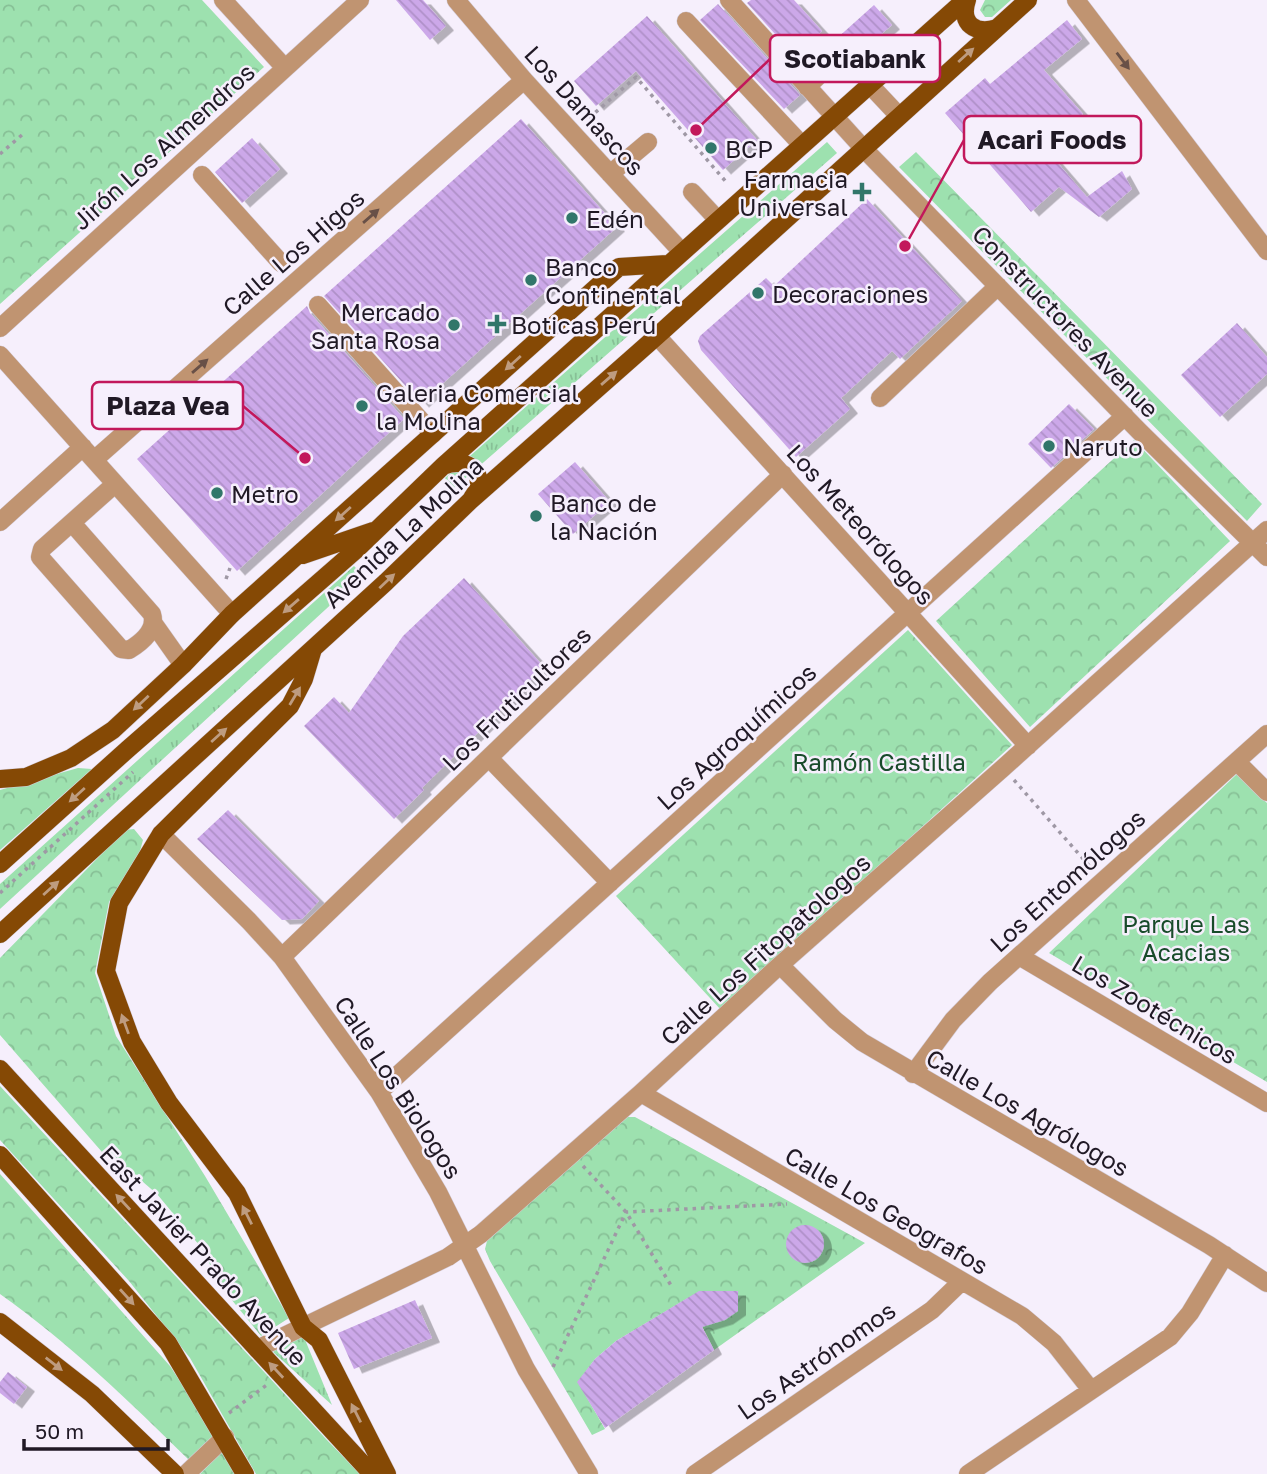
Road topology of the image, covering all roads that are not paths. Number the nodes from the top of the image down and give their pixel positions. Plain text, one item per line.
1 (223, 0) edge
2 (360, 0) edge
3 (456, 0) edge
4 (729, 0) edge
5 (966, 0) edge
6 (1028, 0) edge
7 (1076, 0) edge
8 (686, 20) dead end
9 (997, 27) junction
10 (835, 60) dead end
11 (285, 68) junction
12 (524, 80) junction
13 (869, 84) junction
14 (807, 87) junction
15 (834, 115) junction
16 (899, 116) junction
17 (648, 142) dead end
18 (801, 144) junction
19 (863, 148) junction
20 (610, 174) junction
21 (202, 175) dead end
22 (692, 192) dead end
23 (717, 219) junction
24 (681, 251) junction
25 (1267, 251) edge
26 (281, 263) dead end
27 (667, 264) junction
28 (998, 286) junction
29 (318, 305) dead end
30 (0, 328) edge
31 (657, 336) junction
32 (0, 355) edge
33 (880, 398) dead end
34 (1125, 416) junction
35 (433, 434) junction
36 (88, 454) junction
37 (443, 466) junction
38 (783, 474) junction
39 (115, 484) junction
40 (470, 501) junction
41 (0, 522) edge
42 (72, 523) junction
43 (376, 530) junction
44 (1267, 530) edge
45 (1253, 543) junction
46 (1267, 556) edge
47 (295, 558) junction
48 (908, 613) junction
49 (232, 614) junction
50 (154, 624) junction
51 (313, 649) junction
52 (183, 665) junction
53 (200, 685) junction
54 (1267, 734) edge
55 (1028, 746) junction
56 (489, 758) junction
57 (1237, 762) junction
58 (0, 779) edge
59 (1267, 792) edge
60 (161, 834) junction
61 (0, 864) edge
62 (610, 883) junction
63 (0, 934) edge
64 (1019, 956) junction
65 (282, 957) junction
66 (780, 965) junction
67 (0, 1069) edge
68 (914, 1074) junction
69 (379, 1092) junction
70 (641, 1094) junction
71 (1267, 1103) edge
72 (0, 1155) edge
73 (466, 1247) junction
74 (1225, 1255) junction
75 (961, 1282) junction
76 (1267, 1283) edge
77 (0, 1322) edge
78 (303, 1327) junction
79 (257, 1349) junction
80 (1090, 1390) junction
81 (225, 1437) junction
82 (175, 1474) edge
83 (186, 1474) edge
84 (245, 1474) edge
85 (373, 1474) edge
86 (387, 1474) edge
87 (589, 1474) edge
88 (695, 1474) edge
89 (968, 1474) edge

1 - 11 street
2 - 11 street, Jirón Los Almendros
3 - 12 street, Los Damascos
4 - 14 street, Constructores Avenue
5 - 9 main road
5 - 13 main road, Avenida La Molina
6 - 9 main road, Avenida La Molina
7 -> 25 street
8 - 18 street
16 -> 9 main road, Avenida La Molina
10 - 14 street
11 - 30 street, Jirón Los Almendros
12 - 20 street, Los Damascos
36 -> 12 street, Calle Los Higos
13 - 15 main road, Avenida La Molina
13 - 16 street
14 - 15 street, Constructores Avenue
15 - 18 main road, Avenida La Molina
15 - 19 street, Constructores Avenue
16 - 19 main road, Avenida La Molina
17 - 20 street
18 - 23 main road, Avenida La Molina
19 - 28 street, Constructores Avenue
19 - 31 main road, Avenida La Molina
20 - 24 street, Los Damascos
21 - 26 street
22 - 23 street
23 - 24 main road, Avenida La Molina
24 - 27 main road, Avenida La Molina
27 -> 35 main road
27 - 37 main road, Avenida La Molina
28 - 33 street
28 - 34 street, Constructores Avenue
29 - 35 street
31 - 38 street, Los Meteorólogos
40 -> 31 main road, Avenida La Molina
32 - 36 street
34 - 45 street, Constructores Avenue
34 - 48 street, Los Agroquímicos
35 -> 47 main road
36 - 39 street
36 - 41 street, Calle Los Higos
37 - 40 main road
37 - 43 main road, Avenida La Molina
38 - 48 street, Los Meteorólogos
38 - 56 street, Los Fruticultores
39 - 42 street
39 - 49 street
51 -> 40 main road, Avenida La Molina
42 - 50 street
42 - 50 street
43 - 47 main road
43 -> 53 main road, Avenida La Molina
44 - 45 street, Calle Los Fitopatologos
45 - 46 street, Constructores Avenue
45 - 55 street, Calle Los Fitopatologos
47 - 49 main road
48 - 55 street, Los Meteorólogos
48 - 62 street, Los Agroquímicos
49 - 52 main road
50 - 52 street
60 -> 51 main road
63 -> 51 main road, Avenida La Molina
52 - 53 main road
52 -> 58 main road
53 -> 61 main road, Avenida La Molina
54 - 57 street, Los Entomólogos
55 - 66 street, Calle Los Fitopatologos
56 - 62 street
56 - 65 street, Los Fruticultores
57 - 59 street
57 - 64 street, Los Entomólogos
60 - 65 street, Calle Los Biologos
78 -> 60 main road
62 - 69 street, Los Agroquímicos
64 - 68 street, Los Entomólogos
64 - 71 street, Los Zootécnicos
65 - 69 street, Calle Los Biologos
66 - 68 street, Calle Los Agrólogos
66 - 70 street, Calle Los Fitopatologos
79 -> 67 main road, East Javier Prado Avenue
68 - 74 street, Calle Los Agrólogos
69 - 73 street, Calle Los Biologos
70 - 73 street, Calle Los Fitopatologos
70 - 75 street, Calle Los Geografos
72 -> 81 main road
73 - 78 street, Calle Los Fitopatologos
73 - 87 street, Calle Los Biologos
74 - 76 street, Calle Los Agrólogos
74 - 80 street
75 - 80 street, Calle Los Geografos
75 - 88 street, Los Astrónomos
77 -> 82 main road
78 - 79 street, Calle Los Fitopatologos
86 -> 78 main road
85 -> 79 main road, East Javier Prado Avenue
80 - 89 street
81 - 83 street
81 - 84 main road

